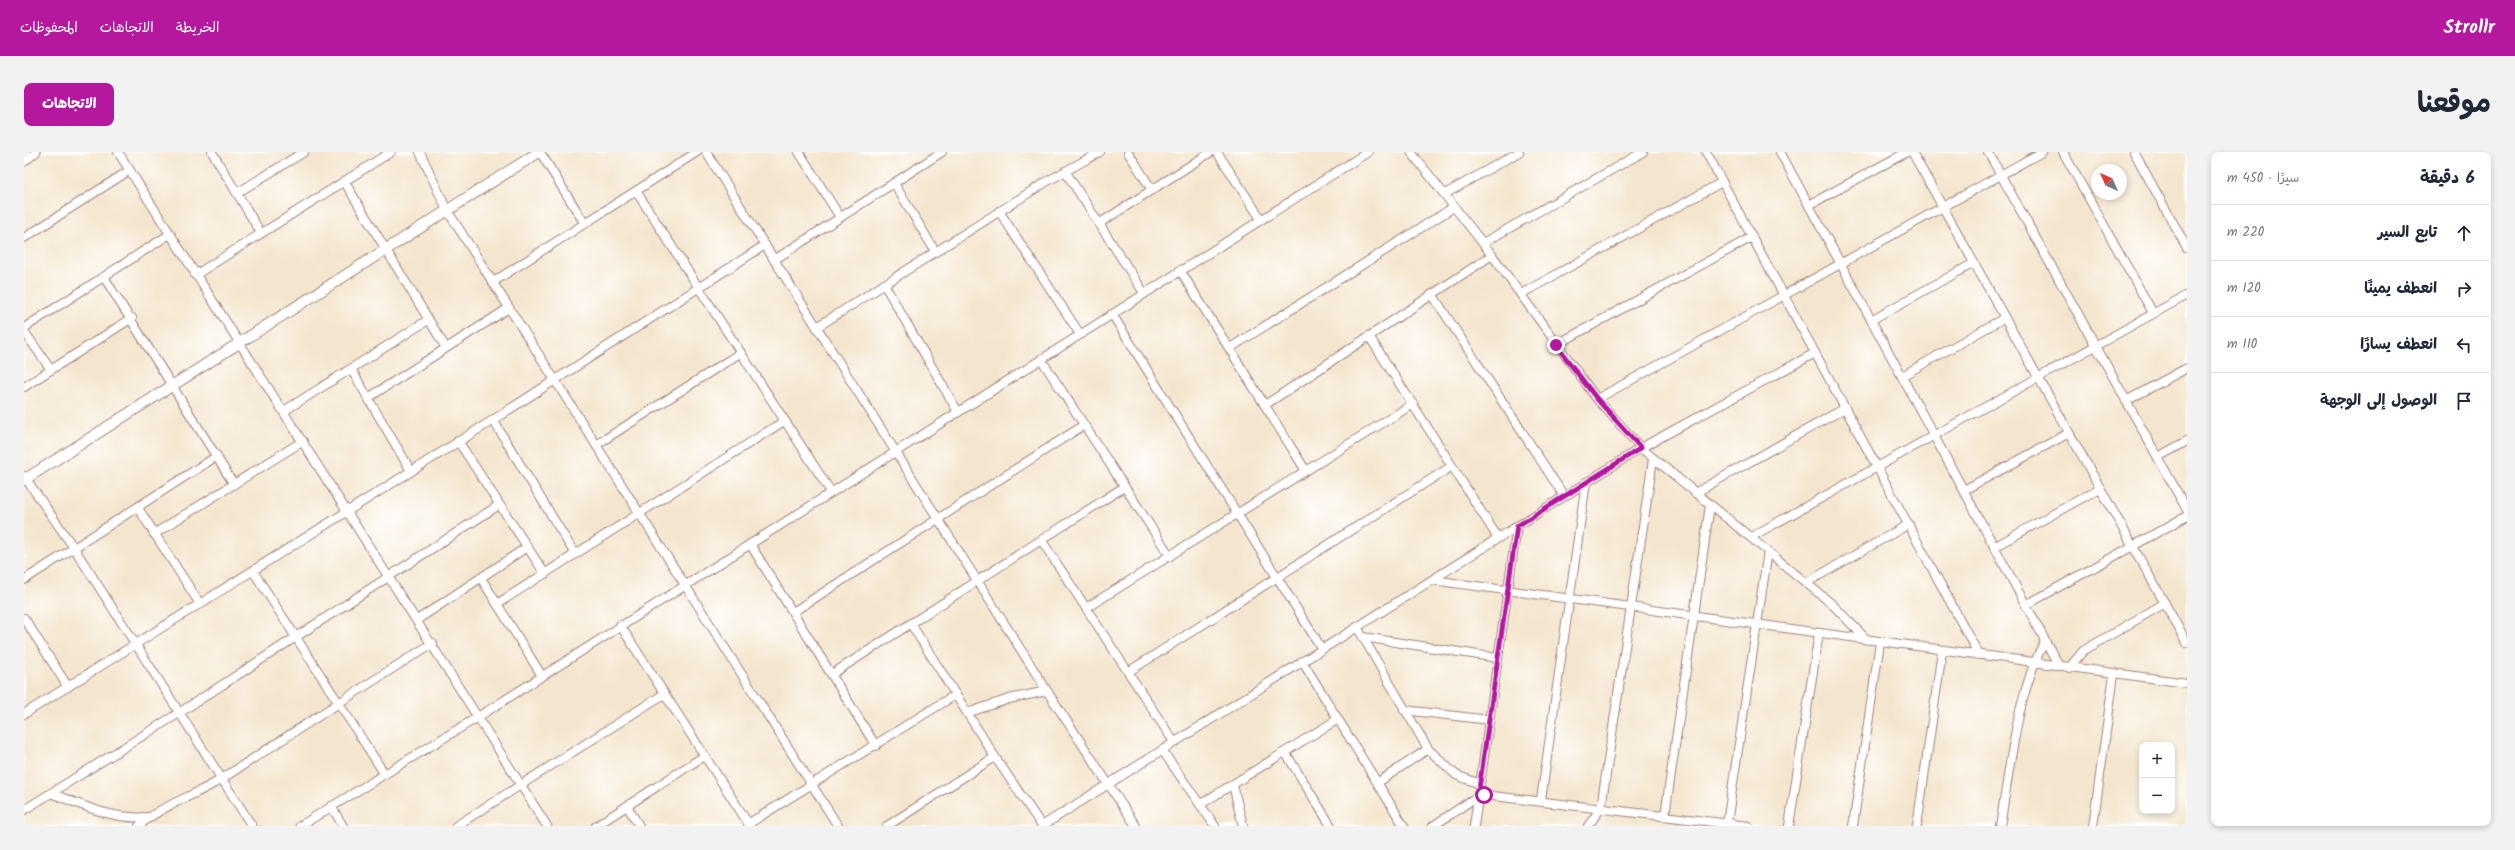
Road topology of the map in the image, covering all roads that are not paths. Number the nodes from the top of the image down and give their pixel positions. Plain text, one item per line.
1 (36, 152) edge
2 (118, 152) edge
3 (212, 152) edge
4 (304, 152) edge
5 (391, 152) edge
6 (420, 152) edge
7 (539, 152) edge
8 (697, 152) edge
9 (706, 152) edge
10 (799, 152) edge
11 (942, 152) edge
12 (1100, 152) edge
13 (1128, 152) edge
14 (1211, 152) edge
15 (1217, 152) edge
16 (1368, 152) edge
17 (1411, 152) edge
18 (1519, 152) edge
19 (1643, 152) edge
20 (1706, 152) edge
21 (1780, 152) edge
22 (1907, 152) edge
23 (1912, 152) edge
24 (1988, 152) edge
25 (2042, 152) edge
26 (2063, 152) edge
27 (2134, 152) edge
28 (1634, 154) edge
29 (24, 162) edge
30 (130, 170) junction
31 (1065, 170) junction
32 (2000, 175) junction
33 (344, 182) junction
34 (1722, 182) junction
35 (894, 183) junction
36 (1152, 190) junction
37 (636, 191) junction
38 (237, 193) junction
39 (1444, 194) junction
40 (1809, 205) junction
41 (1454, 207) junction
42 (1943, 207) junction
43 (447, 210) junction
44 (999, 211) junction
45 (840, 217) junction
46 (1261, 218) junction
47 (1100, 223) junction
48 (584, 224) junction
49 (261, 233) junction
50 (170, 234) junction
51 (1752, 237) junction
52 (24, 238) edge
53 (1483, 243) junction
54 (765, 245) junction
55 (2187, 248) edge
56 (386, 250) junction
57 (936, 251) junction
58 (1492, 255) junction
59 (774, 260) junction
60 (1840, 263) junction
61 (1974, 263) junction
62 (1180, 270) junction
63 (195, 274) junction
64 (104, 277) junction
65 (493, 282) junction
66 (884, 284) junction
67 (698, 288) junction
68 (1144, 293) junction
69 (1432, 294) junction
70 (1520, 294) junction
71 (1784, 295) junction
72 (2187, 295) edge
73 (509, 308) junction
74 (2154, 313) junction
75 (1112, 314) junction
76 (132, 318) junction
77 (2004, 318) junction
78 (428, 320) junction
79 (1871, 320) junction
80 (817, 327) junction
81 (24, 329) edge
82 (1080, 334) junction
83 (1369, 336) junction
84 (240, 344) junction
85 (1556, 345) junction
86 (2096, 345) junction
87 (446, 348) junction
88 (1230, 348) junction
89 (740, 353) junction
90 (1815, 353) junction
91 (1041, 359) junction
92 (2187, 368) edge
93 (351, 369) junction
94 (50, 370) junction
95 (1902, 376) junction
96 (2038, 378) junction
97 (554, 379) junction
98 (172, 385) junction
99 (24, 386) edge
100 (368, 398) junction
101 (1597, 399) junction
102 (2126, 401) junction
103 (1412, 404) junction
104 (1265, 405) junction
105 (1845, 408) junction
106 (284, 411) junction
107 (958, 412) junction
108 (493, 420) junction
109 (784, 421) junction
110 (1084, 425) junction
111 (2069, 433) junction
112 (1934, 435) junction
113 (303, 441) junction
114 (458, 441) junction
115 (2187, 441) edge
116 (596, 446) junction
117 (1641, 448) junction
118 (896, 451) junction
119 (218, 456) junction
120 (2158, 457) junction
121 (1652, 459) junction
122 (1452, 466) junction
123 (1877, 467) junction
124 (411, 471) junction
125 (1306, 471) junction
126 (25, 478) edge
127 (1586, 482) junction
128 (233, 483) junction
129 (1124, 487) junction
130 (2100, 488) junction
131 (1964, 490) junction
132 (831, 492) junction
133 (1695, 493) junction
134 (1564, 496) junction
135 (500, 505) junction
136 (1710, 505) junction
137 (138, 508) junction
138 (2187, 510) edge
139 (348, 511) junction
140 (639, 514) junction
141 (1237, 514) junction
142 (2187, 516) edge
143 (940, 519) junction
144 (1909, 524) junction
145 (1517, 526) junction
146 (154, 534) junction
147 (1751, 537) junction
148 (1498, 538) junction
149 (1042, 540) junction
150 (750, 544) junction
151 (2133, 546) junction
152 (527, 547) junction
153 (1994, 547) junction
154 (74, 548) junction
155 (1768, 552) junction
156 (575, 554) junction
157 (1170, 556) junction
158 (253, 571) junction
159 (545, 574) junction
160 (390, 578) junction
161 (481, 578) junction
162 (1277, 578) junction
163 (24, 580) edge
164 (979, 580) junction
165 (1432, 580) junction
166 (1806, 582) junction
167 (685, 585) junction
168 (1508, 590) junction
169 (1570, 599) junction
170 (2165, 603) junction
171 (200, 604) junction
172 (497, 604) junction
173 (2026, 605) junction
174 (1630, 607) junction
175 (1086, 608) junction
176 (793, 612) junction
177 (1694, 615) junction
178 (24, 618) edge
179 (418, 620) junction
180 (911, 624) junction
181 (620, 625) junction
182 (1756, 625) junction
183 (1357, 627) junction
184 (1820, 633) junction
185 (1363, 637) junction
186 (297, 638) junction
187 (1867, 640) junction
188 (2045, 640) junction
189 (1880, 642) junction
190 (432, 643) junction
191 (2187, 643) edge
192 (135, 645) junction
193 (1322, 650) junction
194 (1942, 651) junction
195 (1979, 655) junction
196 (1498, 658) junction
197 (1302, 661) junction
198 (2033, 663) junction
199 (2060, 666) junction
200 (2069, 668) junction
201 (1128, 672) junction
202 (832, 674) junction
203 (2114, 674) junction
204 (542, 676) junction
205 (2187, 684) edge
206 (68, 688) junction
207 (1048, 691) junction
208 (664, 694) junction
209 (955, 695) junction
210 (338, 701) junction
211 (1404, 710) junction
212 (179, 713) junction
213 (967, 713) junction
214 (24, 714) edge
215 (478, 717) junction
216 (1338, 719) junction
217 (1490, 720) junction
218 (1174, 742) junction
219 (876, 746) junction
220 (1428, 749) junction
221 (1162, 750) junction
222 (1285, 752) junction
223 (704, 756) junction
224 (995, 757) junction
225 (384, 774) junction
226 (221, 780) junction
227 (1377, 783) junction
228 (1108, 784) junction
229 (1480, 784) junction
230 (1232, 785) junction
231 (520, 786) junction
232 (811, 786) junction
233 (51, 792) junction
234 (1478, 796) junction
235 (1541, 800) junction
236 (1201, 804) junction
237 (331, 806) junction
238 (627, 806) junction
239 (1600, 808) junction
240 (24, 810) edge
241 (1665, 816) junction
242 (148, 817) junction
243 (1727, 823) junction
244 (749, 825) edge
245 (139, 826) edge
246 (252, 826) edge
247 (300, 826) edge
248 (343, 826) edge
249 (456, 826) edge
250 (547, 826) edge
251 (596, 826) edge
252 (640, 826) edge
253 (838, 826) edge
254 (887, 826) edge
255 (1042, 826) edge
256 (1136, 826) edge
257 (1215, 826) edge
258 (1243, 826) edge
259 (1331, 826) edge
260 (1404, 826) edge
261 (1433, 826) edge
262 (1474, 826) edge
263 (1588, 826) edge
264 (1748, 826) edge
265 (1789, 826) edge
266 (1852, 826) edge
267 (1918, 826) edge
268 (2000, 826) edge
269 (2093, 826) edge

1 - 29 street
2 - 30 street
3 - 38 street
4 - 38 street
5 - 33 street
6 - 43 street
7 - 43 street
7 - 48 street
8 - 37 street
9 - 54 street
10 - 45 street
11 - 35 street
12 - 31 street
13 - 36 street
14 - 36 street
15 - 46 street
16 - 46 street
17 - 39 street
18 - 39 street
19 - 28 street
20 - 34 street
21 - 40 street
22 - 40 street
23 - 42 street
24 - 32 street
25 - 32 street
26 - 74 street
27 - 55 street
28 - 53 street
30 - 50 street
30 - 52 street
31 - 44 street
31 - 47 street
32 - 42 street
32 - 86 street
33 - 49 street
33 - 56 street
34 - 51 street
34 - 70 street
35 - 45 street
35 - 57 street
36 - 47 street
37 - 48 street
37 - 67 street
38 - 49 street
39 - 41 street
40 - 60 street
41 - 53 street
41 - 88 street
42 - 60 street
42 - 61 street
43 - 56 street
43 - 65 street
44 - 57 street
44 - 82 street
45 - 59 street
46 - 62 street
47 - 68 street
48 - 65 street
49 - 63 street
50 - 63 street
50 - 64 street
51 - 71 street
51 - 85 street
53 - 58 street
54 - 59 street
54 - 67 street
56 - 78 street
56 - 84 street
57 - 66 street
58 - 69 street
58 - 70 street
59 - 80 street
60 - 71 street
60 - 79 street
61 - 77 street
61 - 79 street
62 - 68 street
62 - 88 street
63 - 84 street
64 - 76 street
64 - 81 street
65 - 73 street
66 - 80 street
66 - 107 street
67 - 89 street
67 - 97 street
68 - 75 street
69 - 83 street
69 - 134 street
70 - 85 street
71 - 90 street
71 - 101 street
72 - 74 street
73 - 87 street
73 - 97 street
74 - 86 street
75 - 82 street
75 - 141 street
76 - 94 street
76 - 98 street
77 - 95 street
77 - 96 street
78 - 87 street
78 - 93 street
79 - 95 street
80 - 118 street
81 - 94 street
82 - 91 street
83 - 103 street
83 - 104 street
84 - 98 street
84 - 106 street
85 - 101 street
86 - 96 street
86 - 102 street
87 - 100 street
88 - 104 street
89 - 109 street
89 - 116 street
90 - 105 street
90 - 117 street
91 - 107 street
91 - 110 street
92 - 102 street
93 - 100 street
93 - 106 street
94 - 99 street
95 - 112 street
96 - 111 street
96 - 112 street
97 - 108 street
97 - 116 street
98 - 119 street
98 - 126 street
100 - 124 street
101 - 117 street
102 - 120 street
103 - 122 street
103 - 125 street
104 - 125 street
105 - 123 street
105 - 133 street
106 - 113 street
107 - 118 street
108 - 114 street
108 - 156 street
109 - 132 street
109 - 140 street
110 - 129 street
110 - 143 street
111 - 130 street
111 - 131 street
112 - 123 street
112 - 131 street
113 - 128 street
113 - 139 street
114 - 124 street
114 - 135 street
115 - 120 street
116 - 140 street
117 - 121 street
117 - 127 street
118 - 132 street
118 - 143 street
119 - 128 street
119 - 137 street
120 - 138 street
121 - 133 street
121 - 174 street
122 - 148 street
122 - 162 street
123 - 144 street
123 - 147 street
124 - 139 street
125 - 141 street
126 - 154 street
127 - 134 street
127 - 169 street
128 - 146 street
129 - 149 street
129 - 157 street
130 - 151 street
130 - 153 street
131 - 153 street
132 - 150 street
133 - 136 street
134 - 145 street
135 - 152 street
135 - 160 street
136 - 147 street
136 - 177 street
137 - 146 street
137 - 154 street
139 - 158 street
139 - 160 street
140 - 156 street
140 - 167 street
141 - 157 street
141 - 162 street
142 - 151 street
143 - 164 street
143 - 176 street
144 - 166 street
144 - 195 street
145 - 148 street
145 - 168 street
146 - 171 street
147 - 155 street
148 - 165 street
149 - 164 street
149 - 175 street
150 - 167 street
150 - 176 street
151 - 170 street
151 - 173 street
152 - 159 street
152 - 161 street
153 - 173 street
154 - 163 street
154 - 192 street
155 - 166 street
155 - 182 street
156 - 159 street
157 - 175 street
158 - 171 street
158 - 186 street
159 - 172 street
160 - 179 street
160 - 186 street
161 - 172 street
161 - 179 street
162 - 193 street
162 - 201 street
164 - 180 street
164 - 207 street
165 - 168 street
165 - 183 street
166 - 187 street
167 - 181 street
167 - 232 street
168 - 169 street
168 - 196 street
169 - 174 street
169 - 235 street
170 - 191 street
170 - 200 street
171 - 192 street
172 - 204 street
173 - 188 street
174 - 177 street
174 - 239 street
175 - 201 street
176 - 202 street
177 - 182 street
177 - 241 street
178 - 206 street
179 - 190 street
180 - 202 street
180 - 209 street
181 - 204 street
181 - 208 street
182 - 184 street
182 - 243 street
183 - 185 street
183 - 193 street
184 - 187 street
184 - 265 street
185 - 196 street
185 - 211 street
186 - 210 street
186 - 212 street
187 - 189 street
188 - 198 street
188 - 199 street
189 - 194 street
189 - 266 street
190 - 210 street
190 - 215 street
192 - 206 street
192 - 212 street
193 - 197 street
194 - 195 street
194 - 267 street
195 - 198 street
196 - 217 street
197 - 216 street
197 - 218 street
198 - 199 street
198 - 268 street
199 - 200 street
200 - 203 street
201 - 218 street
202 - 219 street
203 - 205 street
203 - 269 street
204 - 215 street
206 - 214 street
207 - 213 street
207 - 228 street
208 - 223 street
208 - 231 street
209 - 213 street
209 - 219 street
210 - 225 street
210 - 226 street
211 - 217 street
211 - 220 street
212 - 226 street
212 - 233 street
213 - 224 street
215 - 225 street
215 - 231 street
216 - 222 street
216 - 227 street
217 - 229 street
218 - 221 street
219 - 232 street
220 - 227 street
220 - 229 street
221 - 228 street
221 - 236 street
222 - 230 street
222 - 259 street
223 - 238 street
223 - 244 street
224 - 254 street
224 - 255 street
225 - 237 street
226 - 242 street
226 - 246 street
227 - 260 street
228 - 255 street
228 - 256 street
229 - 234 street
230 - 236 street
230 - 258 street
231 - 249 street
231 - 250 street
232 - 244 street
232 - 253 street
233 - 240 street
233 - 242 street
234 - 235 street
234 - 261 street
234 - 262 street
235 - 239 street
236 - 257 street
237 - 247 street
237 - 248 street
238 - 251 street
238 - 252 street
239 - 241 street
239 - 263 street
241 - 243 street
242 - 245 street
243 - 264 street

